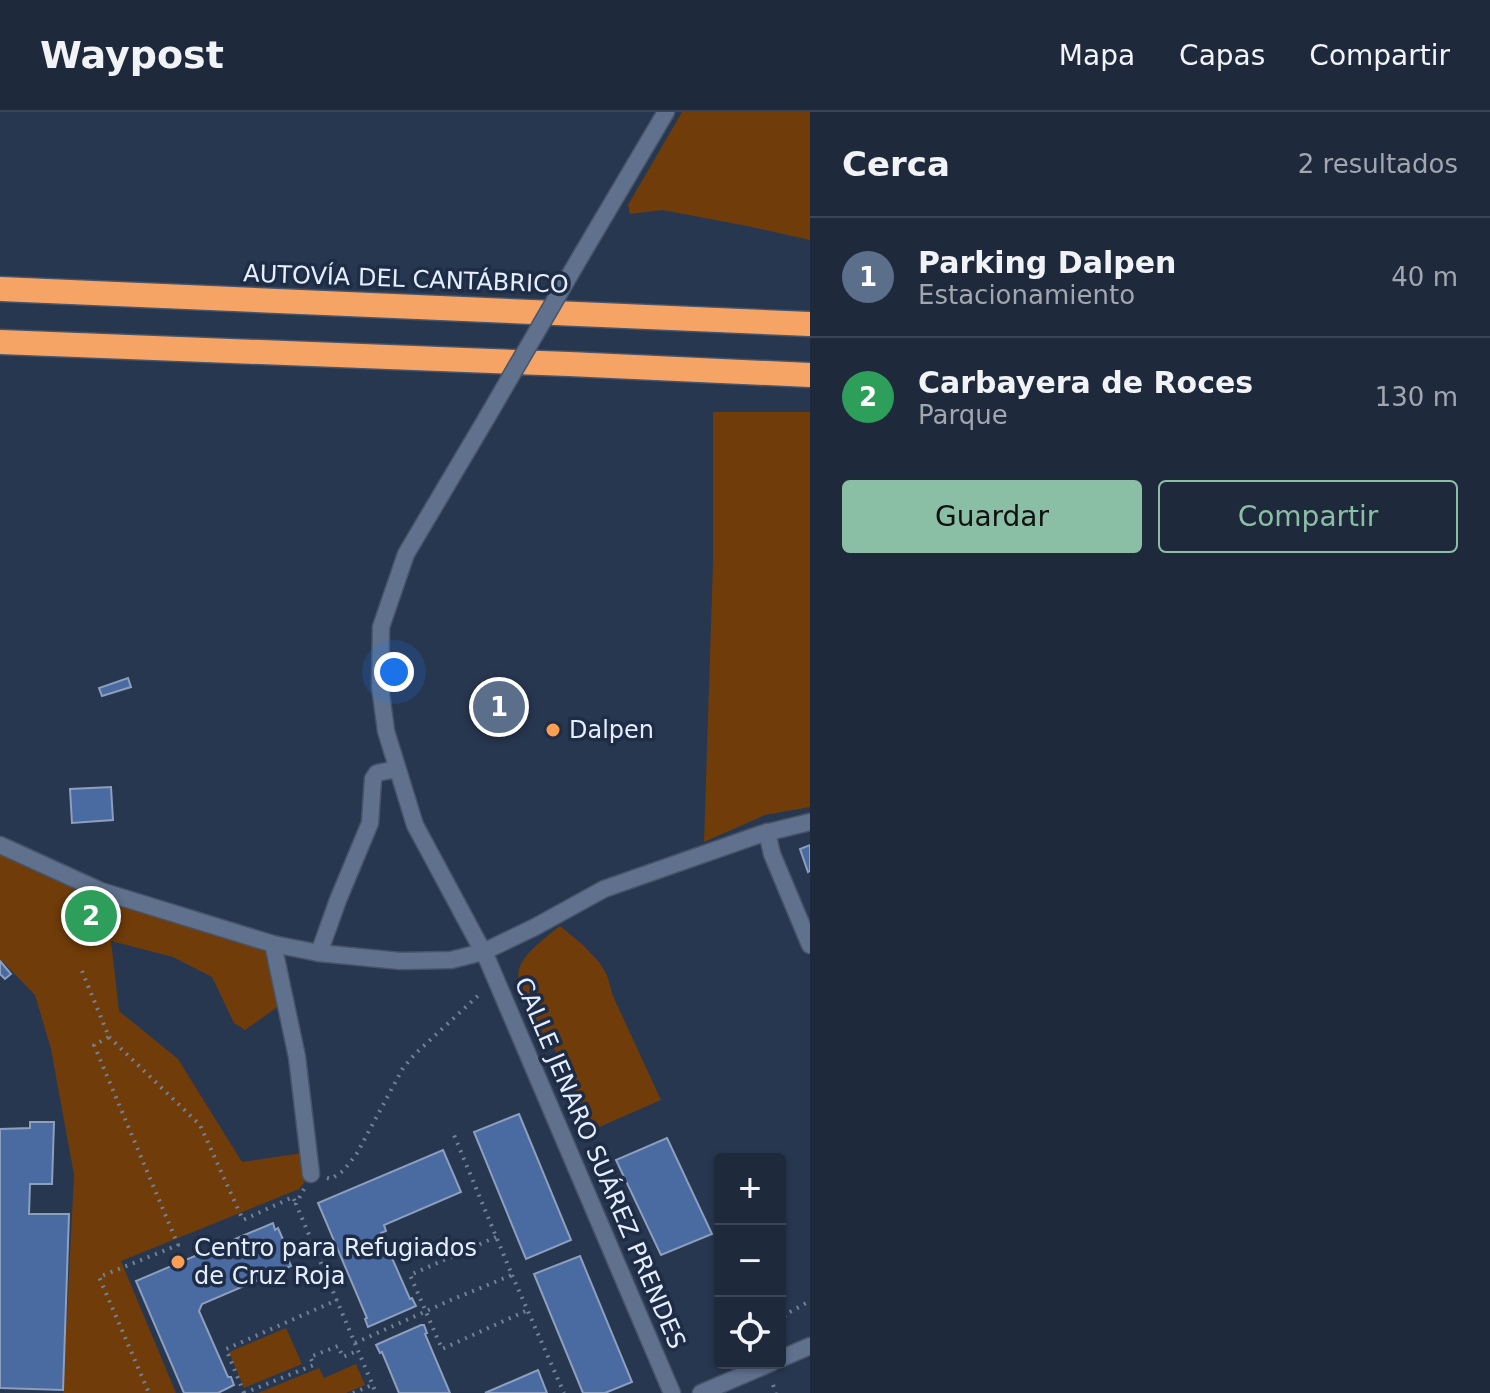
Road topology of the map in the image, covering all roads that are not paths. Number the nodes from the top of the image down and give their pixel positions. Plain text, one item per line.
1 (666, 112) edge
2 (0, 289) edge
3 (810, 324) edge
4 (0, 342) edge
5 (810, 375) edge
6 (397, 769) junction
7 (810, 822) edge
8 (767, 832) junction
9 (0, 845) edge
10 (273, 944) junction
11 (810, 945) edge
12 (483, 952) junction
13 (319, 953) junction
14 (311, 1174) road end
15 (810, 1346) edge
16 (786, 1356) edge
17 (757, 1369) edge
18 (672, 1393) edge
19 (701, 1393) edge

1 - 6 street, CALLE JENARO SUÁREZ PRENDES, bridge
2 - 3 highway, AUTOVÍA DEL CANTÁBRICO
4 - 5 highway
6 - 12 street, CALLE JENARO SUÁREZ PRENDES
6 - 13 street
7 - 8 street
8 - 11 street
8 - 12 street
9 - 10 street
10 - 13 street
10 - 14 street
12 - 13 street
12 - 18 street, CALLE JENARO SUÁREZ PRENDES
15 - 16 street
17 - 19 street

